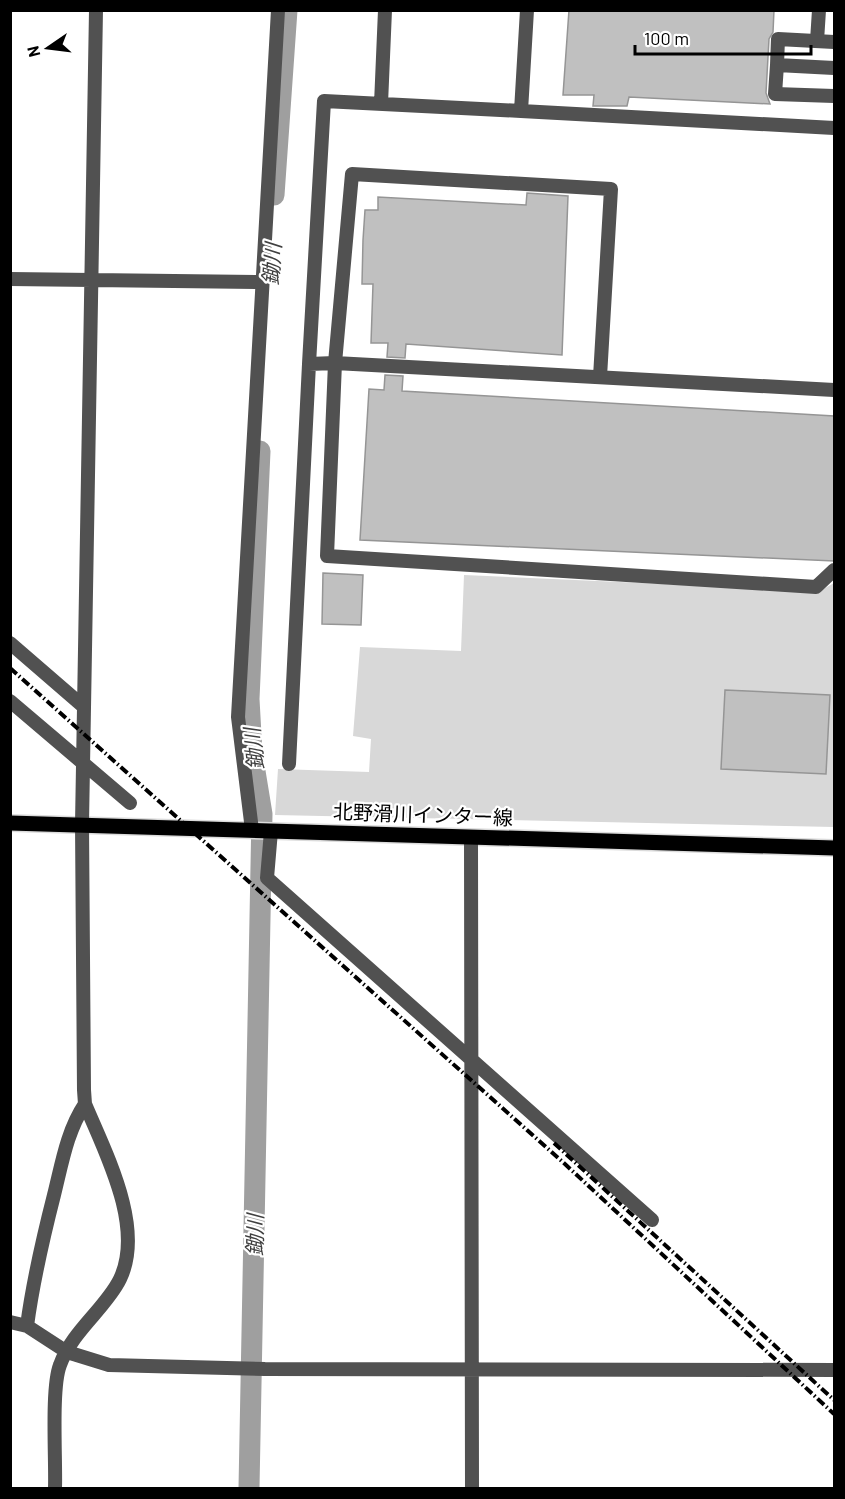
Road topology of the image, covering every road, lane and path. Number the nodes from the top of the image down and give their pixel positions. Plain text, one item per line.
1 (96, 10) edge
2 (278, 10) edge
3 (386, 10) edge
4 (527, 10) edge
5 (819, 10) edge
6 (817, 41) junction
7 (834, 42) edge
8 (777, 65) junction
9 (834, 68) edge
10 (834, 96) edge
11 (381, 104) junction
12 (521, 111) junction
13 (834, 128) edge
14 (10, 279) edge
15 (90, 279) junction
16 (263, 282) junction
17 (335, 363) junction
18 (309, 364) junction
19 (600, 377) junction
20 (834, 390) edge
21 (834, 570) edge
22 (10, 643) edge
23 (10, 701) edge
24 (84, 707) junction
25 (83, 764) junction
26 (289, 764) dead end
27 (130, 803) dead end
28 (10, 823) edge
29 (82, 824) junction
30 (252, 830) junction
31 (271, 831) junction
32 (471, 837) junction
33 (834, 848) edge
34 (471, 1059) junction
35 (85, 1104) junction
36 (652, 1220) dead end
37 (10, 1322) edge
38 (27, 1326) junction
39 (67, 1352) junction
40 (471, 1369) junction
41 (834, 1370) edge
42 (55, 1488) edge
43 (472, 1488) edge

1 - 15 street
2 - 16 street
3 - 11 street
4 - 12 street
5 - 6 street
6 - 7 street
6 - 8 street
8 - 9 street
8 - 10 street
11 - 12 street
11 - 18 street
12 - 13 street
14 - 15 street
15 - 16 street
15 - 24 street
16 - 30 street
17 - 18 street
17 - 19 street
17 - 19 street
17 - 21 street
18 - 26 street
19 - 20 street
22 - 24 street
23 - 25 street
24 - 25 street
25 - 27 street
25 - 29 street
28 - 29 main road, 北野滑川インター線
29 - 30 main road, 北野滑川インター線
29 - 35 street
30 - 31 main road, 北野滑川インター線
31 - 32 main road, 北野滑川インター線
31 - 34 street
32 - 33 main road, 北野滑川インター線
32 - 34 street
34 - 36 street
34 - 40 street
35 - 38 street
35 - 39 street
37 - 38 street
38 - 39 street
39 - 40 street
39 - 42 street
40 - 41 street
40 - 43 street

